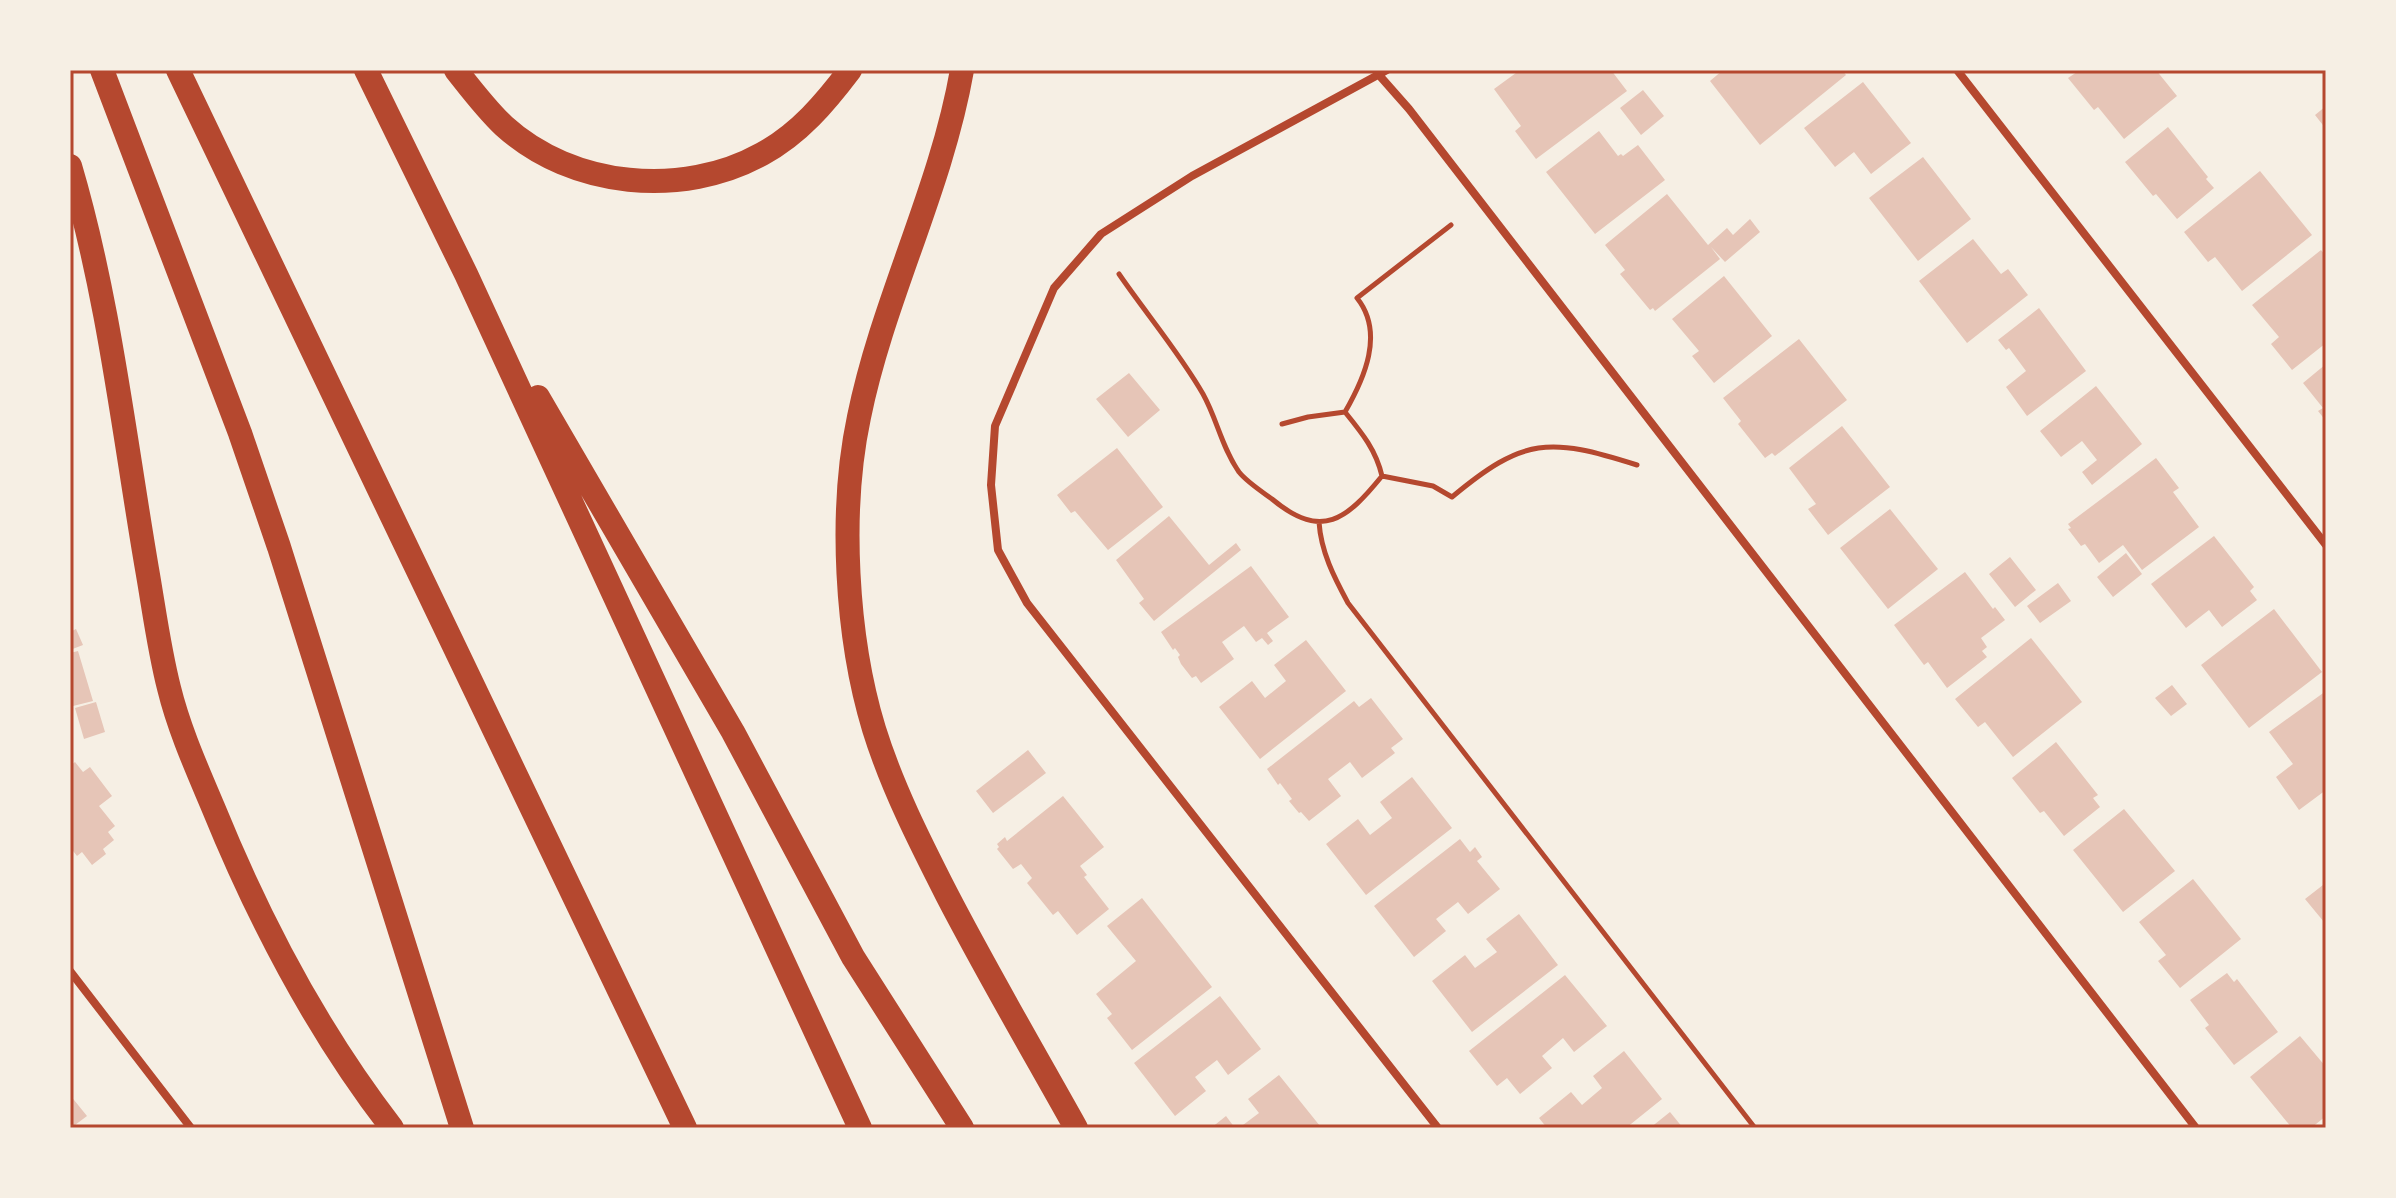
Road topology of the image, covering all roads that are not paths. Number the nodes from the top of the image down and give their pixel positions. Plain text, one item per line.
1 (102, 70) edge
2 (178, 70) edge
3 (366, 70) edge
4 (456, 70) edge
5 (850, 70) edge
6 (962, 70) edge
7 (1957, 70) edge
8 (1383, 72) edge
9 (70, 166) edge
10 (466, 274) junction
11 (2326, 545) edge
12 (70, 971) edge
13 (191, 1128) edge
14 (392, 1128) edge
15 (462, 1128) edge
16 (685, 1128) edge
17 (860, 1128) edge
18 (962, 1128) edge
19 (1076, 1128) edge
20 (1438, 1128) edge
21 (2196, 1128) edge

1 - 15 highway
2 - 16 highway
3 - 10 highway
4 - 5 highway
6 - 19 highway
7 - 11 street
8 - 20 street
8 - 21 street
9 - 14 highway
10 - 17 highway
10 - 18 highway
12 - 13 street

